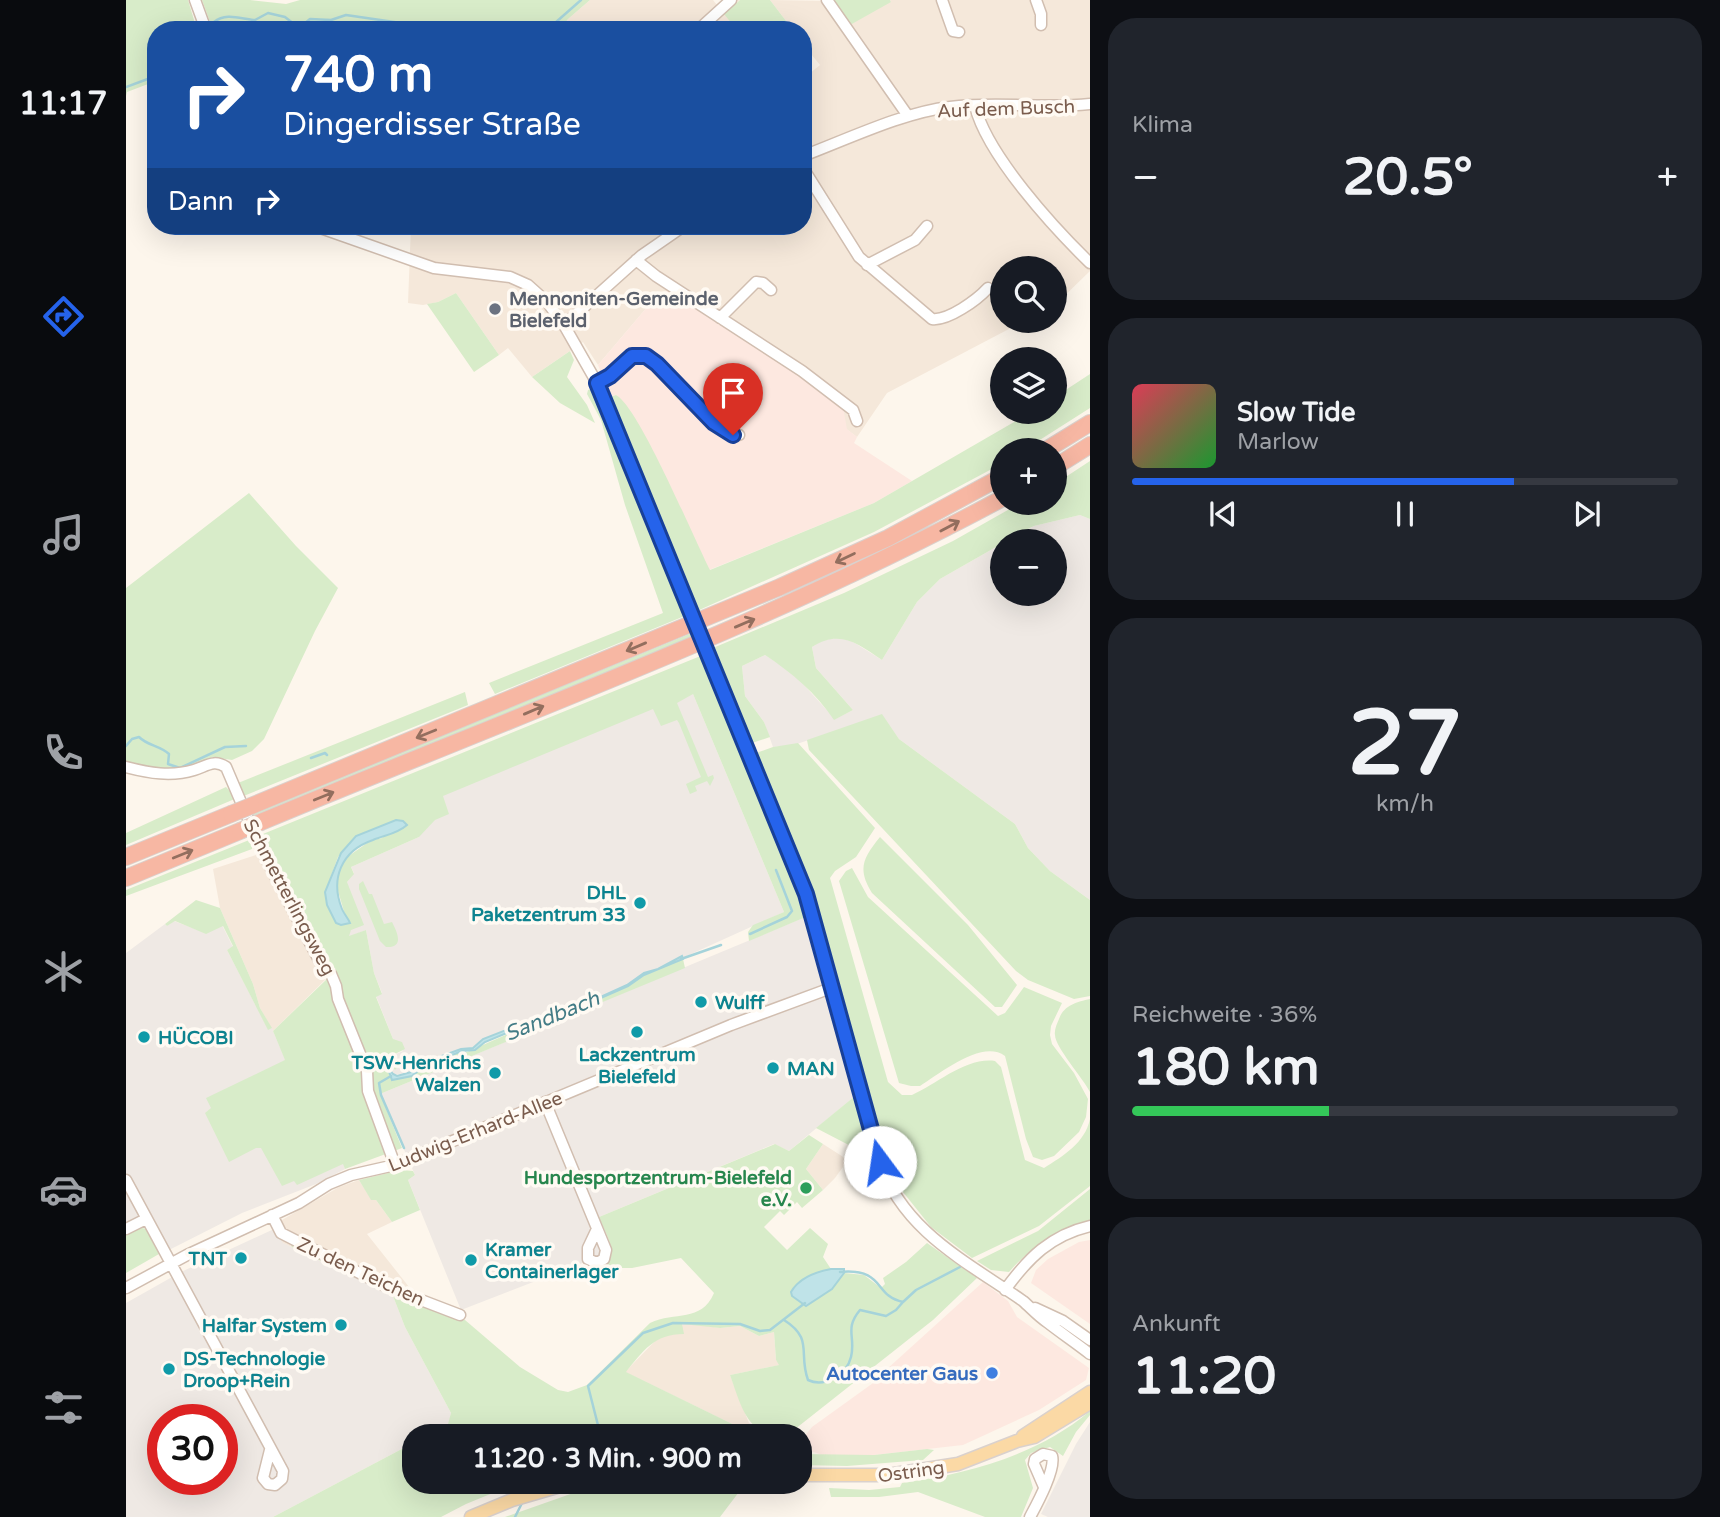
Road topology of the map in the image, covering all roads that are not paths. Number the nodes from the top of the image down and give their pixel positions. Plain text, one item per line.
1 (195, 0) edge
2 (732, 0) edge
3 (827, 0) edge
4 (942, 0) edge
5 (1036, 0) edge
6 (203, 21) edge
7 (708, 21) edge
8 (1041, 25) dead end
9 (958, 32) dead end
10 (1090, 104) edge
11 (975, 106) junction
12 (908, 116) junction
13 (812, 153) edge
14 (812, 182) edge
15 (927, 226) dead end
16 (340, 235) edge
17 (671, 235) edge
18 (636, 260) junction
19 (1090, 263) edge
20 (867, 265) junction
21 (988, 288) dead end
22 (771, 289) dead end
23 (720, 318) junction
24 (564, 325) junction
25 (597, 383) junction
26 (857, 421) dead end
27 (1090, 422) edge
28 (739, 435) dead end
29 (1065, 438) edge
30 (1090, 445) edge
31 (1067, 459) edge
32 (990, 483) edge
33 (990, 505) edge
34 (126, 767) edge
35 (126, 857) edge
36 (126, 878) edge
37 (831, 988) junction
38 (545, 1102) junction
39 (395, 1165) junction
40 (126, 1180) edge
41 (272, 1215) junction
42 (146, 1219) junction
43 (1090, 1226) edge
44 (126, 1229) edge
45 (597, 1229) dead end
46 (169, 1264) junction
47 (126, 1288) edge
48 (1006, 1290) junction
49 (1026, 1304) junction
50 (460, 1315) dead end
51 (1090, 1340) edge
52 (1090, 1354) edge
53 (1090, 1392) edge
54 (1090, 1404) edge
55 (1017, 1441) junction
56 (270, 1450) dead end
57 (812, 1475) edge
58 (1044, 1487) dead end
59 (532, 1494) edge
60 (471, 1517) edge
61 (1030, 1517) edge

1 - 6 street
2 - 7 street
3 - 12 street
4 - 9 street
5 - 8 street
10 - 11 street, Auf dem Busch
11 - 12 street, Auf dem Busch
11 - 19 street
12 - 13 street, Auf dem Busch
14 - 20 street
15 - 20 street
16 - 24 street
17 - 18 street
18 - 23 street
18 - 24 street
20 - 21 street
22 - 23 street
23 - 26 street
24 - 25 street
25 - 28 street
25 - 37 street, bridge
27 - 29 highway
30 - 31 highway
32 -> 35 highway, bridge
36 -> 33 highway, bridge
34 - 39 street, Schmetterlingsweg
37 - 38 street, Ludwig-Erhard-Allee
37 - 48 street
38 - 39 street, Ludwig-Erhard-Allee
38 - 45 street
39 - 41 street, Ludwig-Erhard-Allee
40 - 42 street
41 - 46 street, Ludwig-Erhard-Allee
41 - 50 street, Zu den Teichen
42 - 44 street
42 - 46 street
43 - 48 street
46 - 47 street, Ludwig-Erhard-Allee
46 - 56 street
48 - 49 street
49 - 51 street
49 - 52 street
53 - 55 main road, Ostring
54 - 55 main road, Ostring
55 - 57 main road, Ostring
58 - 61 street
59 - 60 main road

